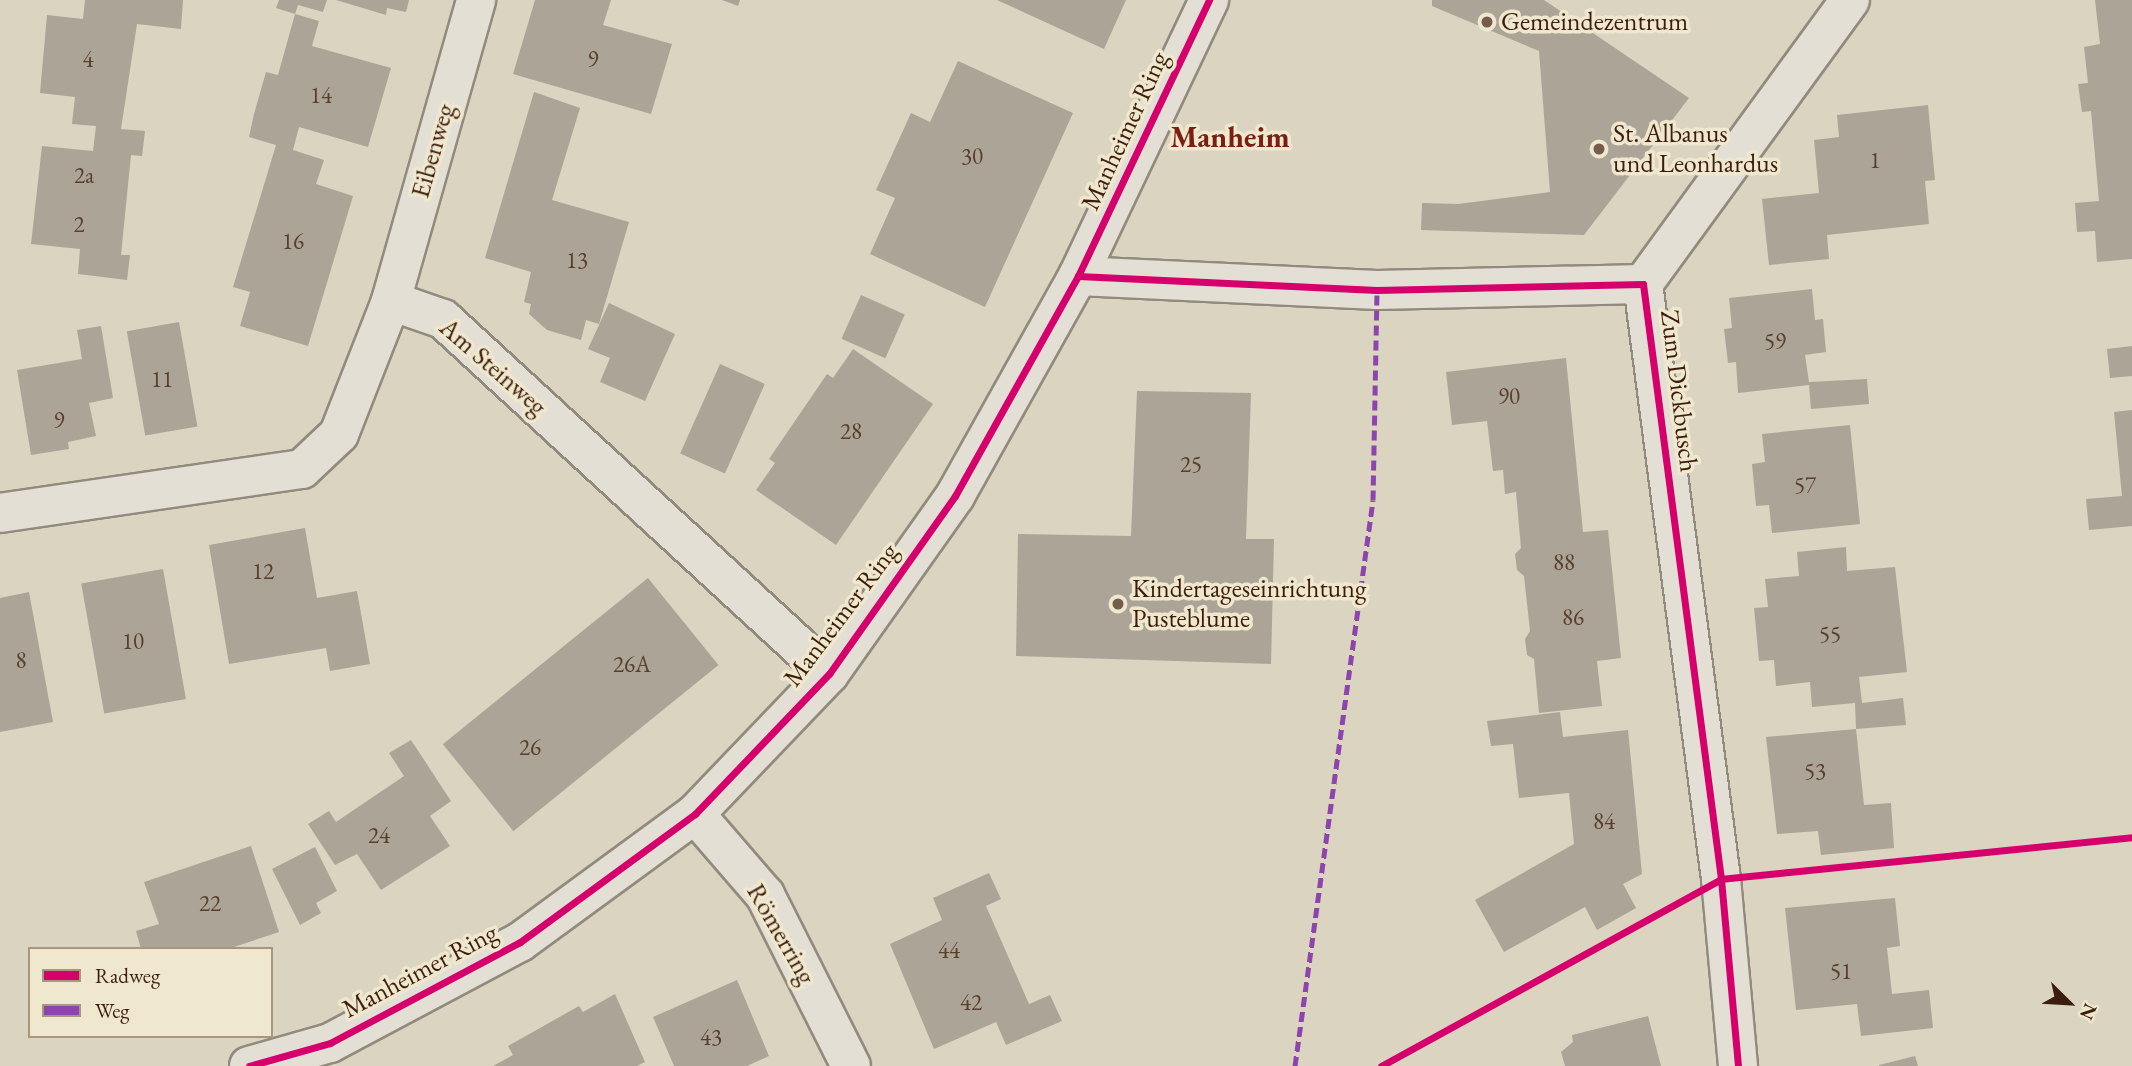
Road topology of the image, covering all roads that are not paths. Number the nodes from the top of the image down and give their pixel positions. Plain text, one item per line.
1 (476, 0) edge
2 (1209, 0) edge
3 (1850, 0) edge
4 (1078, 276) junction
5 (1643, 284) junction
6 (391, 301) junction
7 (0, 513) edge
8 (829, 674) junction
9 (695, 814) junction
10 (250, 1066) edge
11 (851, 1066) edge
12 (1738, 1066) edge

1 - 6 street, Eibenweg
2 - 4 street, Manheimer Ring
3 - 5 street
4 - 5 street, Zum Dickbusch
4 - 8 street, Manheimer Ring
5 - 12 street, Zum Dickbusch
6 - 7 street
6 - 8 street, Am Steinweg
8 - 9 street, Manheimer Ring
9 - 10 street, Manheimer Ring
9 - 11 street, Römerring

